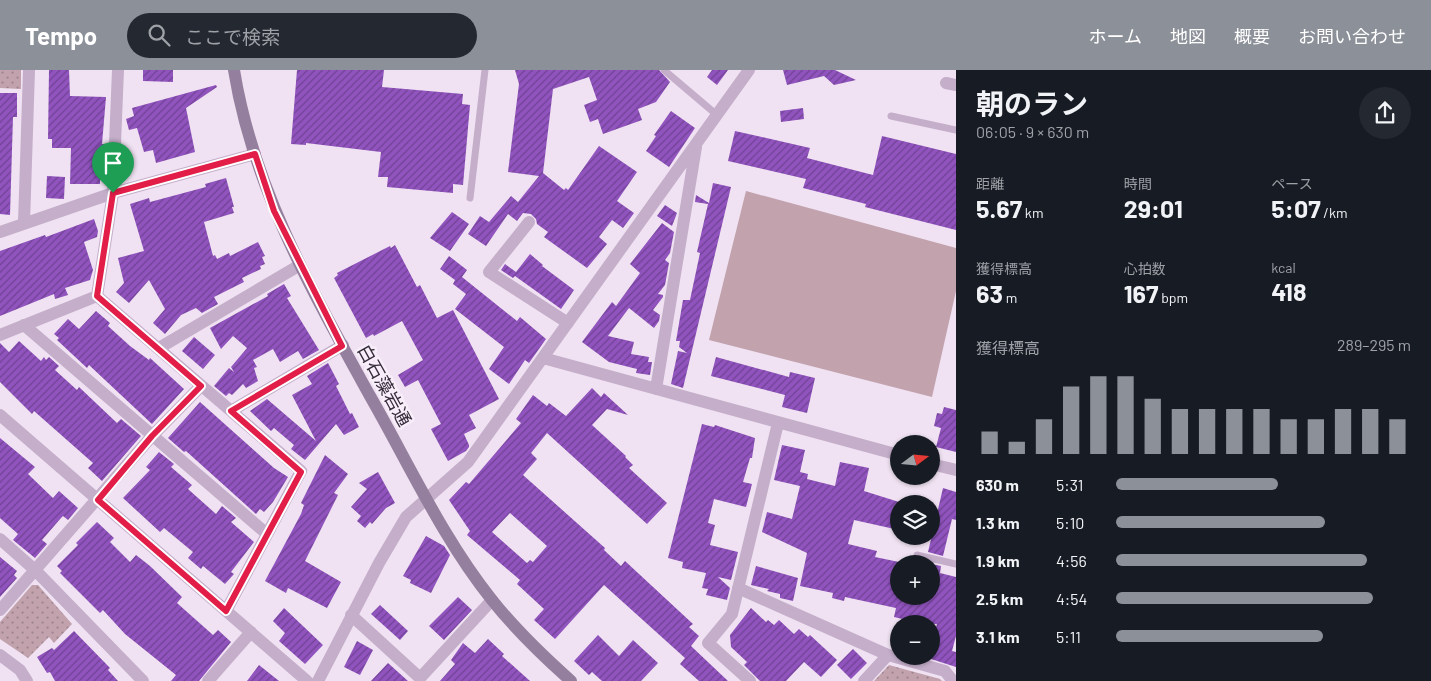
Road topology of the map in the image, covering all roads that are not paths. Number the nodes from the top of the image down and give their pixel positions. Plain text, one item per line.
1 (29, 70) edge
2 (118, 70) edge
3 (234, 70) edge
4 (485, 70) edge
5 (664, 70) edge
6 (749, 70) edge
7 (717, 115) junction
8 (891, 116) dead end
9 (956, 130) edge
10 (696, 144) junction
11 (255, 154) junction
12 (113, 193) junction
13 (470, 198) dead end
14 (529, 222) dead end
15 (24, 224) junction
16 (0, 232) edge
17 (300, 265) junction
18 (97, 296) junction
19 (568, 323) junction
20 (24, 325) junction
21 (0, 335) edge
22 (342, 346) junction
23 (159, 348) junction
24 (544, 358) junction
25 (201, 386) junction
26 (656, 390) junction
27 (231, 411) junction
28 (0, 415) edge
29 (778, 423) junction
30 (152, 436) junction
31 (890, 453) edge
32 (940, 466) edge
33 (956, 470) edge
34 (427, 498) junction
35 (98, 500) junction
36 (267, 534) junction
37 (0, 539) edge
38 (917, 554) dead end
39 (956, 564) edge
40 (35, 570) junction
41 (738, 588) junction
42 (492, 600) junction
43 (0, 610) edge
44 (226, 611) junction
45 (351, 615) junction
46 (251, 632) junction
47 (0, 655) edge
48 (888, 655) junction
49 (27, 681) edge
50 (144, 681) edge
51 (208, 681) edge
52 (307, 681) edge
53 (318, 681) edge
54 (571, 681) edge
55 (750, 681) edge
56 (864, 681) edge
57 (954, 681) edge

1 - 15 street
2 - 12 street
3 - 11 main road, 白石藻岩通
4 - 13 lane
5 - 7 lane
6 - 7 street
7 - 10 street
8 - 9 lane
10 - 19 street
10 - 26 street
11 - 12 street
11 - 17 main road, 白石藻岩通
12 - 15 street
12 - 18 street
14 - 19 street
15 - 16 street
17 - 22 main road, 白石藻岩通
17 - 23 street
18 - 20 street
18 - 23 street
19 - 24 street
20 - 21 street
20 - 30 street
22 - 27 street
22 - 34 main road, 白石藻岩通
23 - 25 street
24 - 26 street
24 - 34 street
25 - 27 street
25 - 30 street
26 - 29 street
27 - 36 street
28 - 35 street
29 - 31 street
29 - 41 street
30 - 35 street
30 - 36 street
32 - 33 street
34 - 42 main road, 白石藻岩通
34 - 45 street
35 - 40 street
35 - 44 street
36 - 44 street
37 - 40 street
38 - 39 lane
40 - 43 street
40 - 50 street
41 - 48 street
41 - 55 street
42 - 45 street
42 - 54 main road, 白石藻岩通
44 - 46 street
45 - 53 street
46 - 51 street
46 - 52 street
47 - 49 street
48 - 56 street
48 - 57 street

